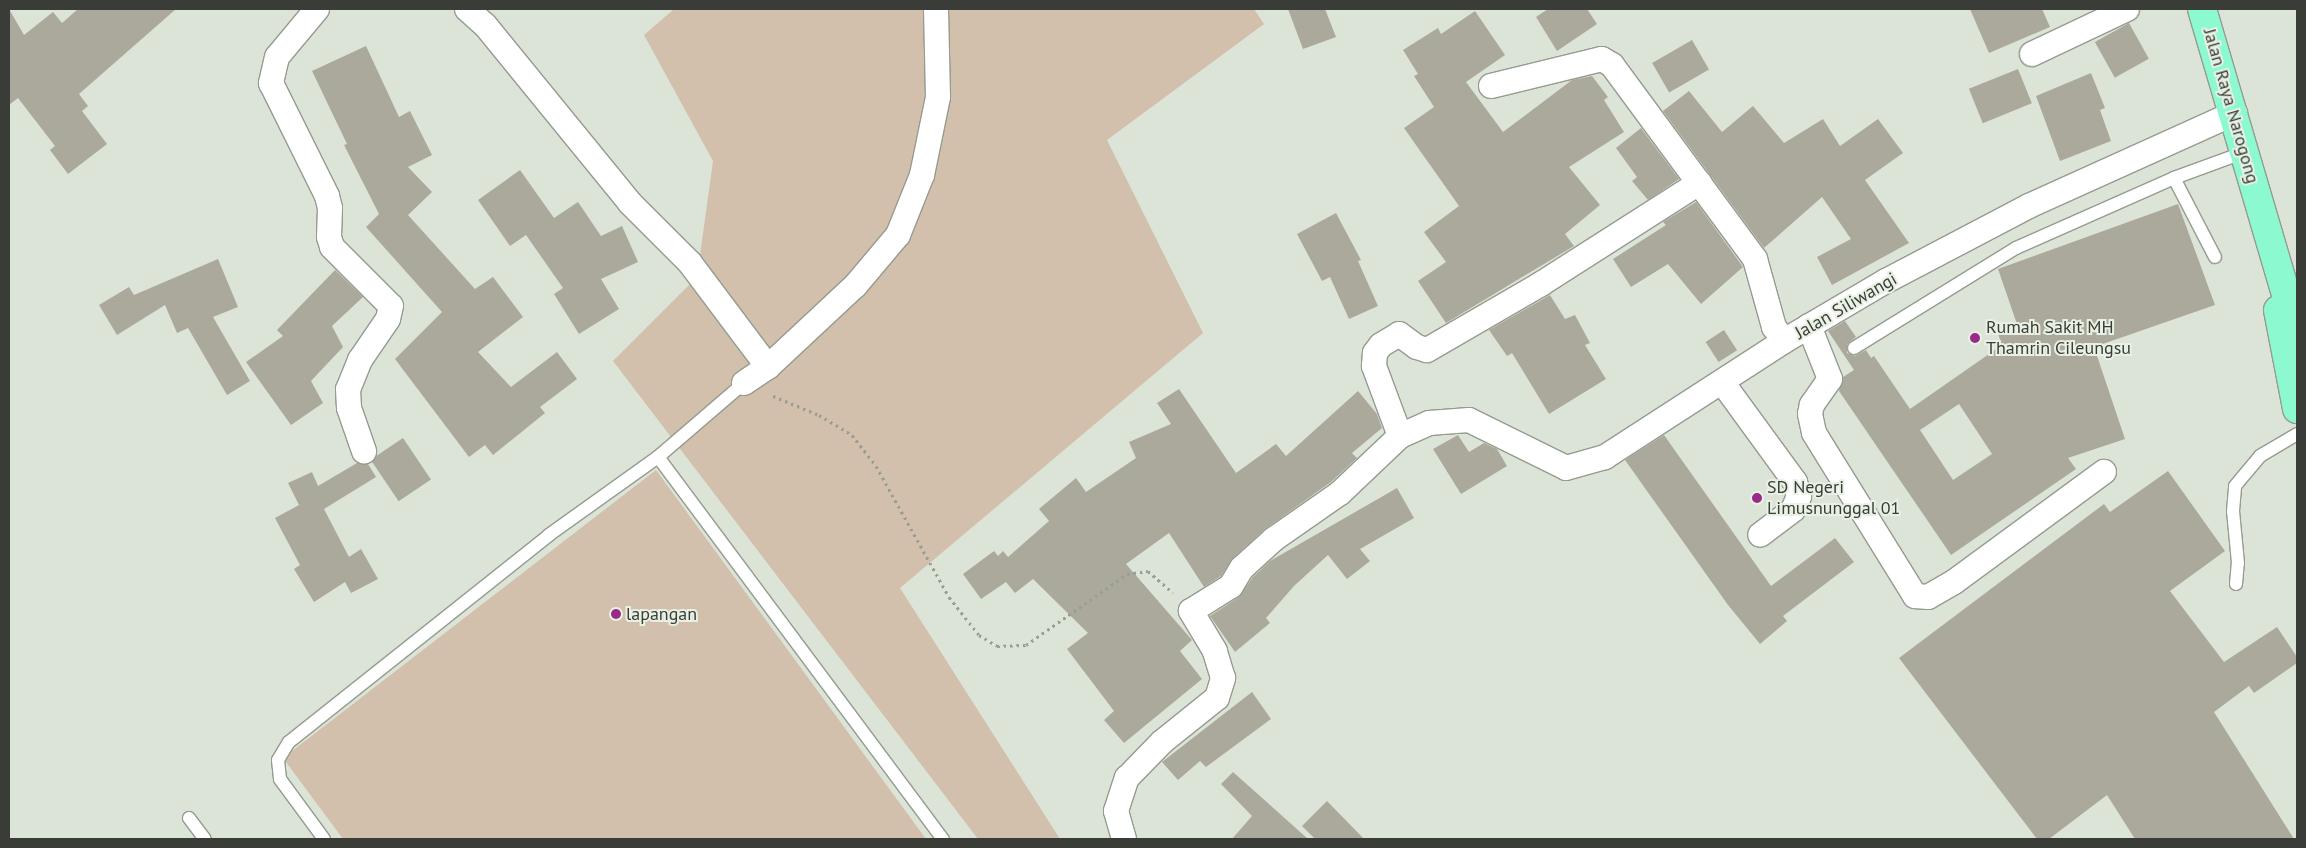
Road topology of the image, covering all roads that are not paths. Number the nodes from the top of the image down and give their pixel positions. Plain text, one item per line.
1 (317, 9) edge
2 (467, 9) edge
3 (936, 9) edge
4 (2127, 9) edge
5 (2202, 9) edge
6 (2032, 54) dead end
7 (1491, 86) dead end
8 (2235, 113) junction
9 (2245, 152) junction
10 (2174, 178) junction
11 (1699, 183) junction
12 (2258, 203) junction
13 (2214, 257) dead end
14 (1809, 326) junction
15 (2297, 332) edge
16 (1784, 341) junction
17 (1854, 348) dead end
18 (768, 367) junction
19 (1722, 382) junction
20 (744, 383) joint
21 (2297, 409) edge
22 (2297, 434) edge
23 (1400, 436) junction
24 (364, 451) dead end
25 (658, 457) junction
26 (2104, 472) dead end
27 (1760, 535) dead end
28 (2236, 584) dead end
29 (189, 818) dead end
30 (205, 839) edge
31 (324, 839) edge
32 (943, 839) edge
33 (1124, 839) edge

1 - 24 street
2 - 18 street
3 - 18 street
4 - 6 street
5 - 8 main road, Jalan Raya Narogong
7 - 11 street, Jalan Siliwangi
8 - 9 main road, Jalan Raya Narogong
8 - 14 street, Jalan Siliwangi
9 - 10 lane
9 - 12 main road, Jalan Raya Narogong
10 - 13 lane
10 - 17 lane
11 - 16 street, Jalan Siliwangi
11 - 23 street
12 - 15 main road, Jalan Raya Narogong
12 - 21 main road, Jalan Raya Narogong
14 - 16 street, Jalan Siliwangi
14 - 26 street
16 - 19 street
18 - 20 street
19 - 23 street
19 - 27 street
20 - 25 lane
22 - 28 lane
23 - 33 street
25 - 31 lane
25 - 32 lane
29 - 30 lane

